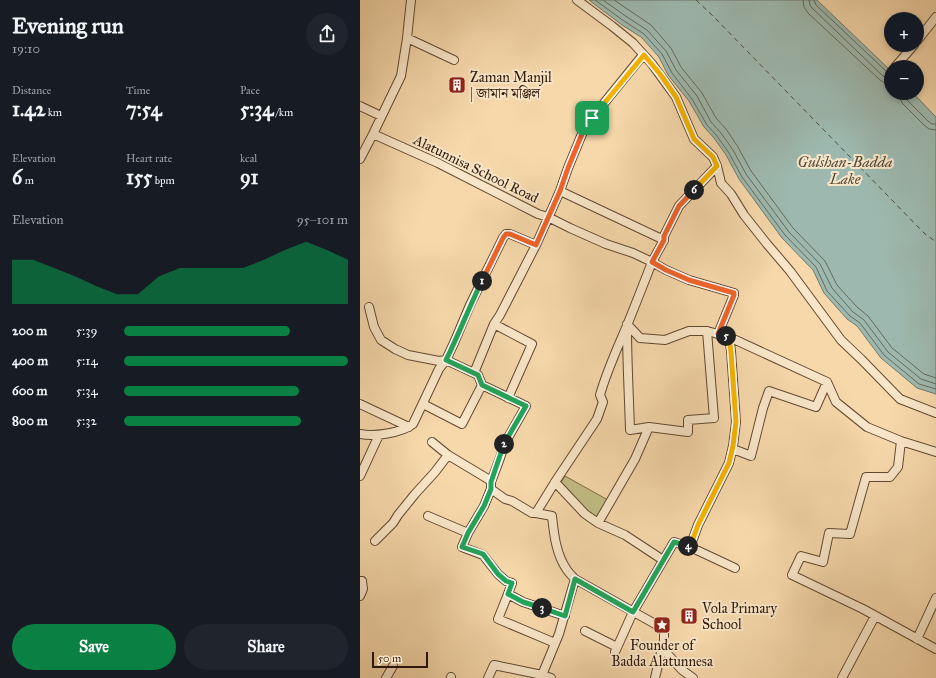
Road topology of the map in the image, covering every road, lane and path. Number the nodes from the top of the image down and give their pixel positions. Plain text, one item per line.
1 (411, 0) edge
2 (577, 0) edge
3 (936, 17) edge
4 (924, 32) edge
5 (407, 38) junction
6 (908, 52) edge
7 (644, 55) junction
8 (454, 60) dead end
9 (901, 60) edge
10 (360, 106) edge
11 (382, 116) junction
12 (373, 134) junction
13 (360, 159) edge
14 (717, 166) junction
15 (560, 191) junction
16 (548, 217) junction
17 (664, 240) junction
18 (536, 245) junction
19 (652, 262) junction
20 (370, 307) dead end
21 (494, 324) junction
22 (627, 324) junction
23 (707, 330) junction
24 (718, 334) junction
25 (729, 337) junction
26 (446, 360) junction
27 (474, 373) junction
28 (827, 382) junction
29 (482, 385) junction
30 (508, 398) junction
31 (360, 404) edge
32 (423, 404) junction
33 (936, 413) edge
34 (409, 427) junction
35 (649, 427) junction
36 (360, 434) edge
37 (379, 434) junction
38 (901, 441) junction
39 (432, 442) dead end
40 (733, 449) junction
41 (936, 452) edge
42 (448, 455) junction
43 (360, 476) edge
44 (555, 482) junction
45 (491, 485) junction
46 (536, 513) junction
47 (428, 516) dead end
48 (598, 523) junction
49 (468, 533) junction
50 (375, 541) dead end
51 (690, 547) junction
52 (663, 560) junction
53 (735, 568) dead end
54 (575, 579) junction
55 (360, 581) edge
56 (508, 594) junction
57 (360, 596) edge
58 (936, 598) edge
59 (633, 612) junction
60 (565, 616) junction
61 (875, 616) junction
62 (585, 631) dead end
63 (917, 639) junction
64 (555, 643) junction
65 (662, 648) junction
66 (936, 649) edge
67 (394, 666) dead end
68 (542, 675) junction
69 (386, 678) edge
70 (488, 678) edge
71 (551, 678) edge
72 (655, 678) edge
73 (693, 678) edge
74 (842, 678) edge

1 - 5 street
2 - 7 street
3 - 4 street
5 - 8 street
5 - 11 street
6 - 9 street
7 - 14 street
7 - 15 street
10 - 11 street
11 - 12 street
12 - 13 street
12 - 16 street, Alatunnisa School Road
14 - 17 street
14 - 33 street
15 - 16 street
15 - 17 street
16 - 18 street
16 - 19 street, Alatunnisa School Road
17 - 19 street
18 - 21 street
18 - 26 street
19 - 22 street
19 - 24 street, Alatunnisa School Road
20 - 26 street
21 - 27 street
21 - 30 street
22 - 23 street
22 - 35 street
22 - 44 street
23 - 24 street
23 - 35 street
24 - 25 street
25 - 28 street
25 - 40 street
26 - 27 street
26 - 32 street
27 - 29 street
28 - 38 street
28 - 40 street
29 - 30 street
29 - 32 street
30 - 45 street
31 - 34 street
32 - 34 street
34 - 37 street
35 - 48 street
36 - 37 street
37 - 43 street
38 - 41 street
38 - 61 street
39 - 42 street
40 - 51 street
42 - 45 street
42 - 50 street
44 - 46 street
44 - 48 street
45 - 46 street
45 - 49 street
46 - 54 street
47 - 49 street
48 - 52 street
49 - 56 street
51 - 52 street
51 - 53 street
52 - 59 street
54 - 59 street
54 - 60 street
55 - 57 street
56 - 60 street
56 - 64 street
58 - 63 street
59 - 62 street
59 - 65 street
60 - 64 street
61 - 63 street
61 - 74 street
63 - 66 street
64 - 68 street
65 - 72 street
65 - 73 street
67 - 69 street
68 - 70 street
68 - 71 street

